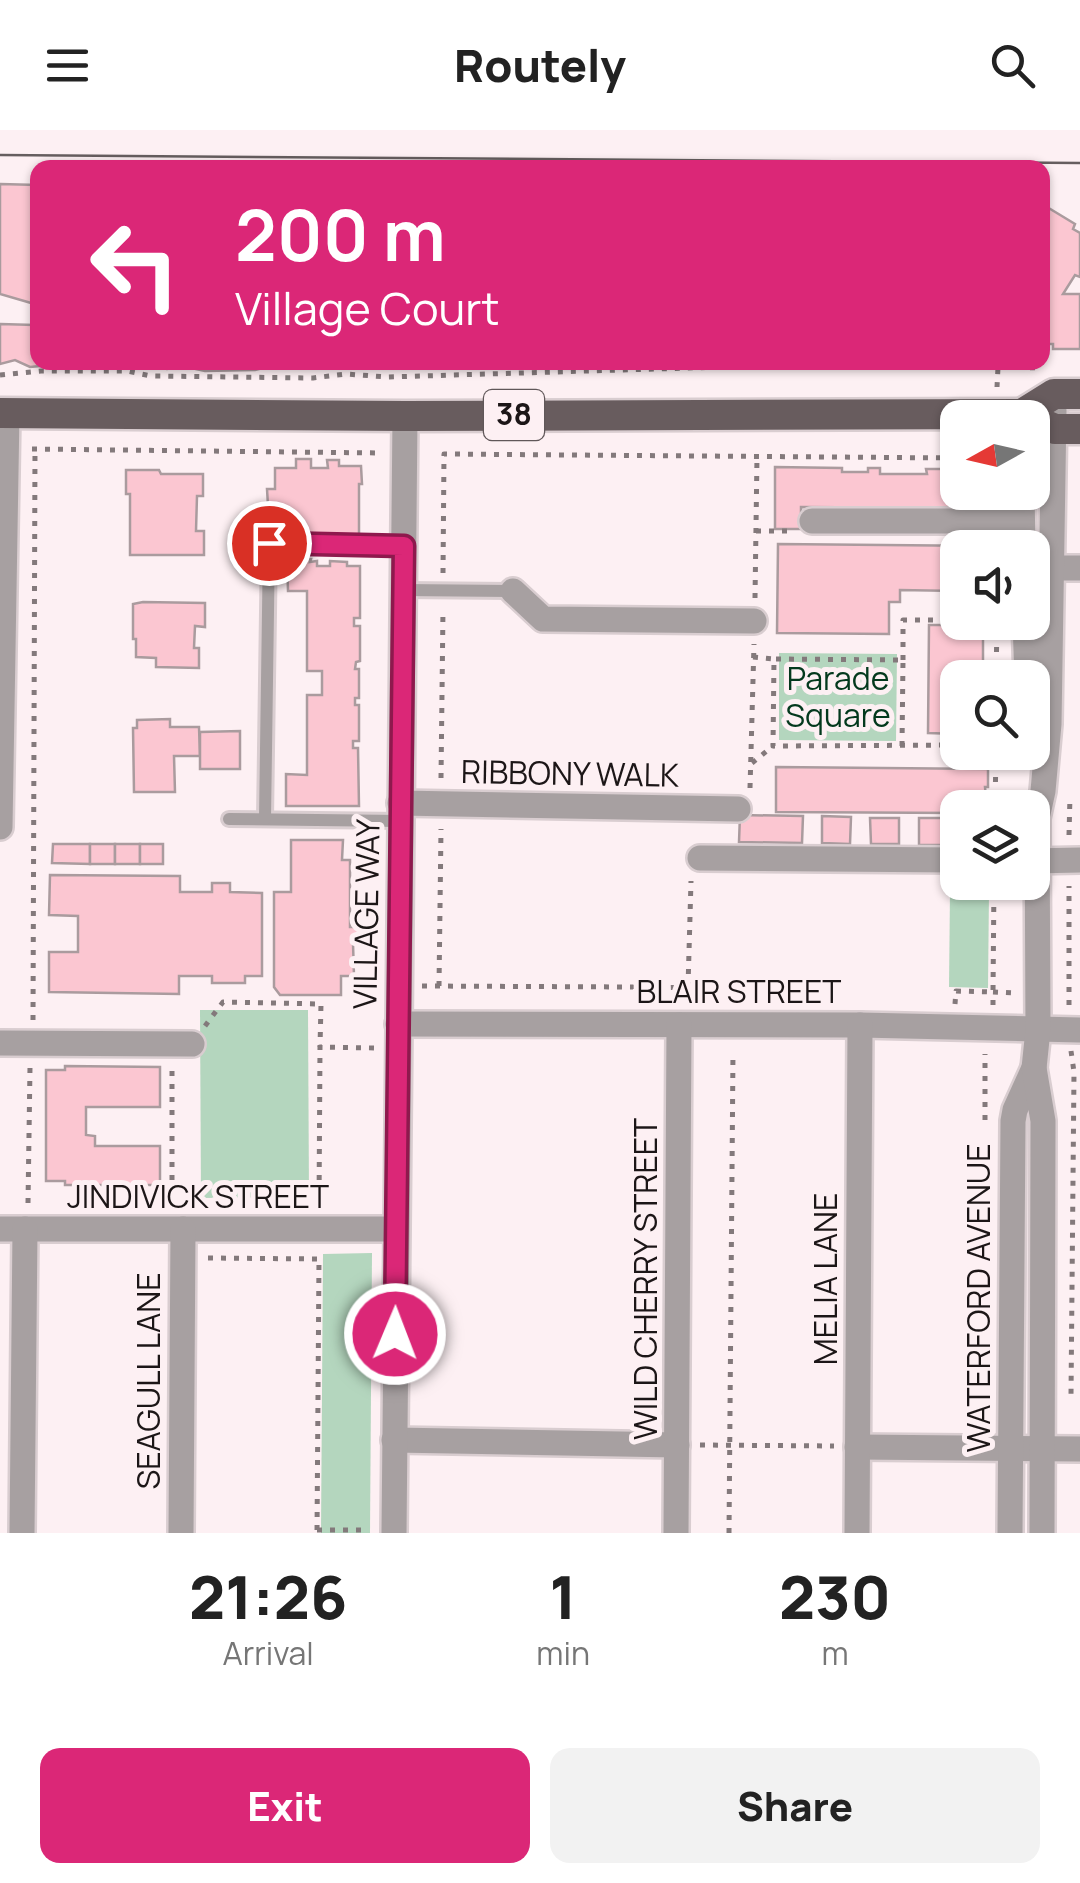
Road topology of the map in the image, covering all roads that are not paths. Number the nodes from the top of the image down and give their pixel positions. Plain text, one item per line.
1 (3, 413) edge
2 (405, 416) junction
3 (940, 419) edge
4 (1022, 510) edge
5 (1045, 510) edge
6 (812, 520) dead end
7 (1022, 521) junction
8 (1022, 530) edge
9 (404, 546) junction
10 (1052, 568) junction
11 (1080, 568) edge
12 (403, 590) junction
13 (513, 591) joint
14 (754, 621) road end
15 (1043, 790) edge
16 (738, 809) road end
17 (400, 812) junction
18 (229, 818) dead end
19 (265, 819) junction
20 (0, 827) edge
21 (700, 858) road end
22 (940, 860) edge
23 (1035, 900) edge
24 (398, 1024) junction
25 (679, 1024) junction
26 (860, 1026) junction
27 (1038, 1030) junction
28 (1074, 1030) edge
29 (0, 1043) edge
30 (182, 1051) road end
31 (1034, 1068) junction
32 (13, 1229) edge
33 (183, 1229) junction
34 (396, 1229) junction
35 (12, 1390) edge
36 (394, 1440) junction
37 (677, 1445) junction
38 (857, 1446) junction
39 (1010, 1448) junction
40 (1043, 1448) junction
41 (1075, 1449) edge
42 (394, 1532) edge
43 (22, 1533) edge
44 (181, 1533) edge
45 (676, 1533) edge
46 (857, 1533) edge
47 (1010, 1533) edge
48 (1042, 1533) edge

1 - 2 main road, 38
1 - 20 street
2 - 3 main road, 38
2 - 9 street, VILLAGE WAY
4 - 7 street
5 - 10 street, WATERFORD AVENUE
6 - 7 street
7 - 8 street
9 - 12 street, VILLAGE WAY
9 - 19 lane
10 - 11 street
10 - 15 street, WATERFORD AVENUE
12 - 13 lane
12 - 17 street, VILLAGE WAY
13 - 14 street
16 - 17 street, RIBBONY WALK
17 - 19 lane
17 - 24 street, VILLAGE WAY
18 - 19 lane
21 - 22 street
23 - 27 street, WATERFORD AVENUE
24 - 25 street, BLAIR STREET
24 - 34 street, VILLAGE WAY
25 - 26 street, BLAIR STREET
25 - 37 street, WILD CHERRY STREET
26 - 27 street, BLAIR STREET
26 - 38 street, MELIA LANE
27 - 28 street, BLAIR STREET
27 - 31 street, WATERFORD AVENUE
29 - 30 street
31 - 39 street, WATERFORD AVENUE
31 - 40 street, WATERFORD AVENUE
32 - 33 street, JINDIVICK STREET
32 - 35 street
33 - 34 street, JINDIVICK STREET
33 - 44 street, SEAGULL LANE
34 - 36 street, VILLAGE WAY
35 - 43 street
36 - 37 street
36 - 42 street, VILLAGE WAY
37 - 45 street, WILD CHERRY STREET
38 - 39 street
38 - 46 street, MELIA LANE
39 - 40 street
39 - 47 street, WATERFORD AVENUE
40 - 41 street
40 - 48 street, WATERFORD AVENUE

